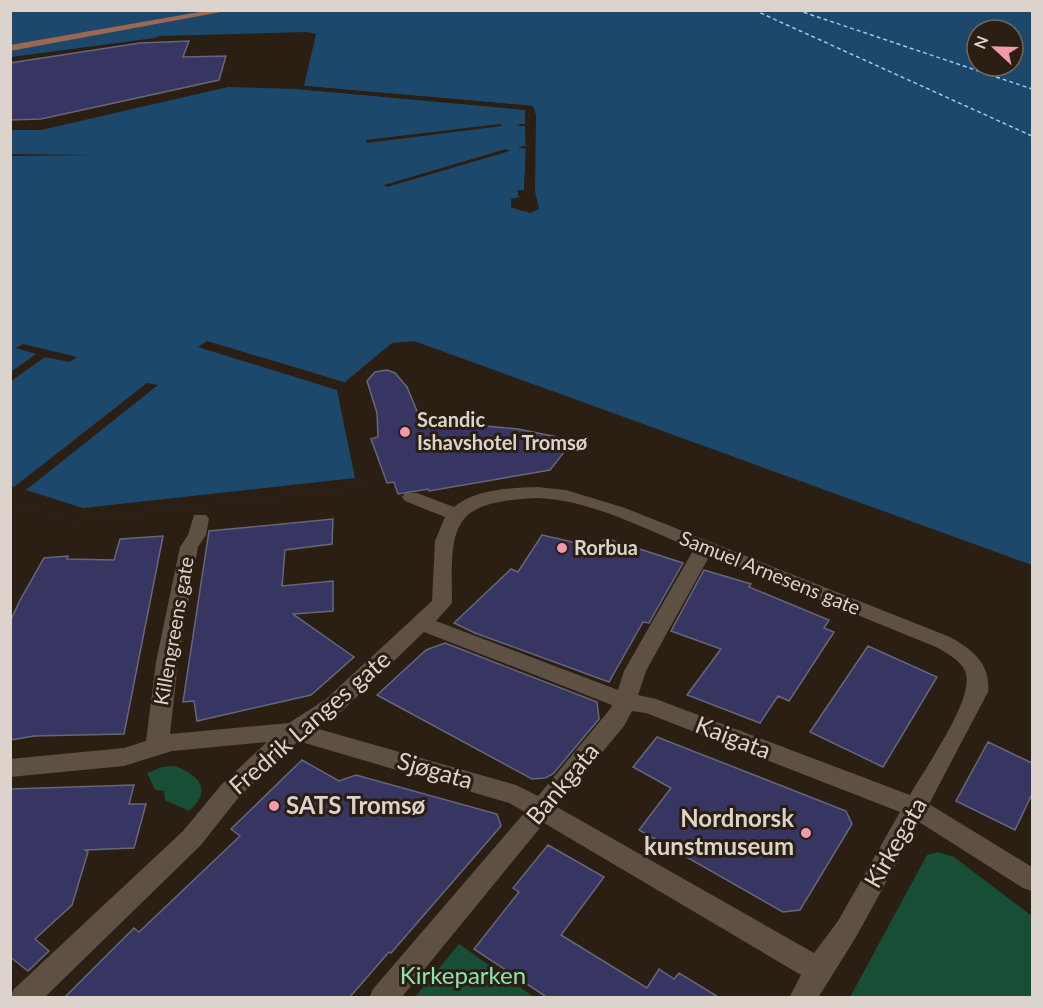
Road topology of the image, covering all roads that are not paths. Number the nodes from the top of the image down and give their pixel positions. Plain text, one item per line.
1 (228, 10) edge
2 (10, 48) edge
3 (411, 497) dead end
4 (454, 514) junction
5 (200, 519) dead end
6 (705, 547) junction
7 (422, 623) junction
8 (979, 683) joint
9 (626, 702) junction
10 (294, 730) junction
11 (157, 746) junction
12 (10, 768) edge
13 (915, 807) junction
14 (543, 809) junction
15 (1032, 880) edge
16 (818, 970) junction
17 (24, 998) edge
18 (383, 998) edge
19 (803, 998) edge

1 - 2 main road
3 - 4 street
4 - 6 street, Samuel Arnesens gate
4 - 7 street, Fredrik Langes gate
5 - 11 street, Killengreens gate
6 - 8 street, Samuel Arnesens gate
6 - 9 street, Bankgata
7 - 9 street, Kaigata
7 - 10 street, Fredrik Langes gate
8 - 13 street, Kirkegata
9 - 13 street, Kaigata
9 - 14 street, Bankgata
10 - 11 street, Sjøgata
10 - 14 street, Sjøgata
10 - 17 street, Fredrik Langes gate
11 - 12 street, Sjøgata
13 - 15 street, Kaigata
13 - 16 street, Kirkegata
14 - 16 street, Sjøgata
14 - 18 street, Bankgata
16 - 19 street, Kirkegata

